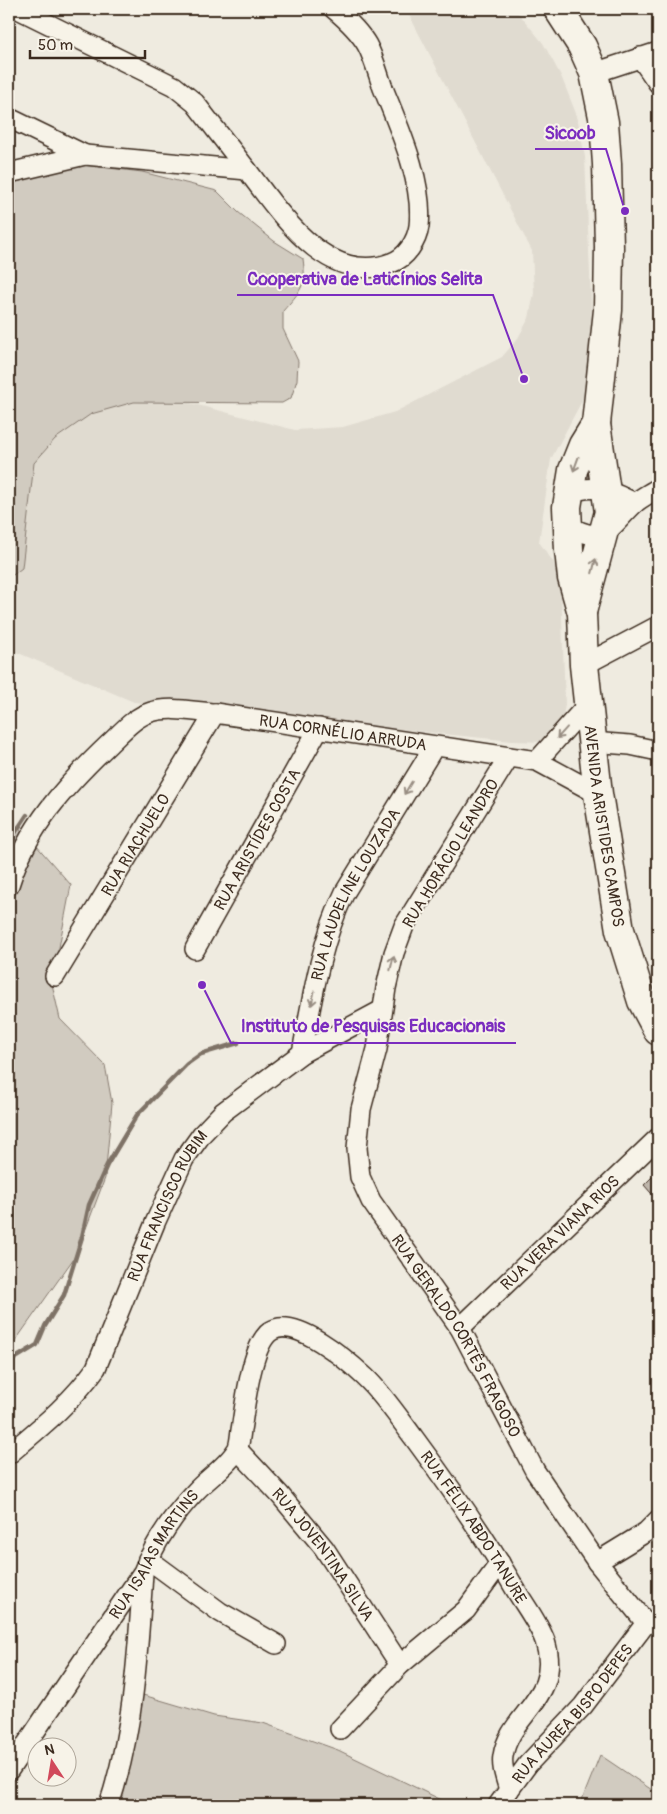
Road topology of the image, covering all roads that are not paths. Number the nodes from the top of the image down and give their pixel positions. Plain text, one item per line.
1 (18, 9) edge
2 (334, 9) edge
3 (558, 9) edge
4 (658, 52) edge
5 (640, 57) junction
6 (594, 73) junction
7 (658, 83) edge
8 (9, 118) edge
9 (85, 155) junction
10 (247, 170) junction
11 (9, 172) edge
12 (596, 424) junction
13 (658, 488) edge
14 (607, 490) junction
15 (569, 493) junction
16 (635, 503) junction
17 (567, 526) junction
18 (604, 533) junction
19 (582, 613) junction
20 (658, 626) edge
21 (584, 665) junction
22 (588, 704) junction
23 (215, 713) junction
24 (319, 728) junction
25 (658, 740) edge
26 (592, 742) junction
27 (630, 744) junction
28 (434, 747) junction
29 (658, 751) edge
30 (509, 756) junction
31 (537, 761) junction
32 (598, 794) junction
33 (9, 885) edge
34 (195, 949) dead end
35 (55, 976) dead end
36 (382, 1010) junction
37 (658, 1031) edge
38 (302, 1053) junction
39 (658, 1138) edge
40 (460, 1328) junction
41 (238, 1450) junction
42 (9, 1454) edge
43 (658, 1520) edge
44 (597, 1562) junction
45 (500, 1563) junction
46 (146, 1565) junction
47 (652, 1623) edge
48 (276, 1644) dead end
49 (400, 1665) junction
50 (340, 1729) dead end
51 (9, 1770) edge
52 (509, 1790) junction
53 (109, 1805) edge
54 (498, 1805) edge

1 - 10 street
2 - 10 street
3 - 6 highway, AVENIDA ARISTIDES CAMPOS
4 - 5 street
5 - 6 street
5 - 7 street
6 - 12 highway, AVENIDA ARISTIDES CAMPOS
8 - 9 street
9 - 10 street
9 - 11 street
12 - 14 highway, AVENIDA ARISTIDES CAMPOS
12 -> 15 highway, AVENIDA ARISTIDES CAMPOS
13 - 16 street
14 - 15 street
14 - 16 street
14 - 18 highway, AVENIDA ARISTIDES CAMPOS
15 - 17 highway, AVENIDA ARISTIDES CAMPOS
16 - 18 street
17 - 18 street
17 - 19 highway, AVENIDA ARISTIDES CAMPOS
19 -> 18 highway, AVENIDA ARISTIDES CAMPOS
19 - 21 highway, AVENIDA ARISTIDES CAMPOS
20 - 21 street
21 - 22 highway, AVENIDA ARISTIDES CAMPOS
22 - 26 highway, AVENIDA ARISTIDES CAMPOS
22 -> 31 street
23 - 24 street, RUA CORNÉLIO ARRUDA
23 - 33 street, RUA CORNÉLIO ARRUDA
23 - 35 street, RUA RIACHUELO
24 - 28 street, RUA CORNÉLIO ARRUDA
24 - 34 street, RUA ARISTÍDES COSTA
25 - 27 street
26 - 27 street
26 - 32 highway, AVENIDA ARISTIDES CAMPOS
27 - 29 street
28 - 30 street, RUA CORNÉLIO ARRUDA
28 -> 38 street, RUA LAUDELINE LOUZADA
30 - 31 street, RUA CORNÉLIO ARRUDA
36 -> 30 street, RUA HORÁCIO LEANDRO
31 - 32 street, RUA CORNÉLIO ARRUDA
32 - 37 highway, AVENIDA ARISTIDES CAMPOS
36 - 38 street, RUA FRANCISCO RUBIM
36 - 40 street, RUA GERALDO CORTÊS FRAGOSO
38 - 42 street, RUA FRANCISCO RUBIM
39 - 40 street, RUA VERA VIANA RIOS
40 - 44 street, RUA GERALDO CORTÊS FRAGOSO
41 - 45 street, RUA FÉLIX ABDO TANURE
41 - 46 street, RUA ISAÍAS MARTINS
41 - 49 street, RUA JOVENTINA SILVA
43 - 44 street
44 - 47 street, RUA GERALDO CORTÊS FRAGOSO
45 - 49 street
45 - 52 street, RUA FÉLIX ABDO TANURE
46 - 48 street
46 - 51 street, RUA ISAÍAS MARTINS
46 - 53 street
47 - 52 street, RUA ÁUREA BISPO DEPES
49 - 50 street
52 - 54 street, RUA ÁUREA BISPO DEPES

